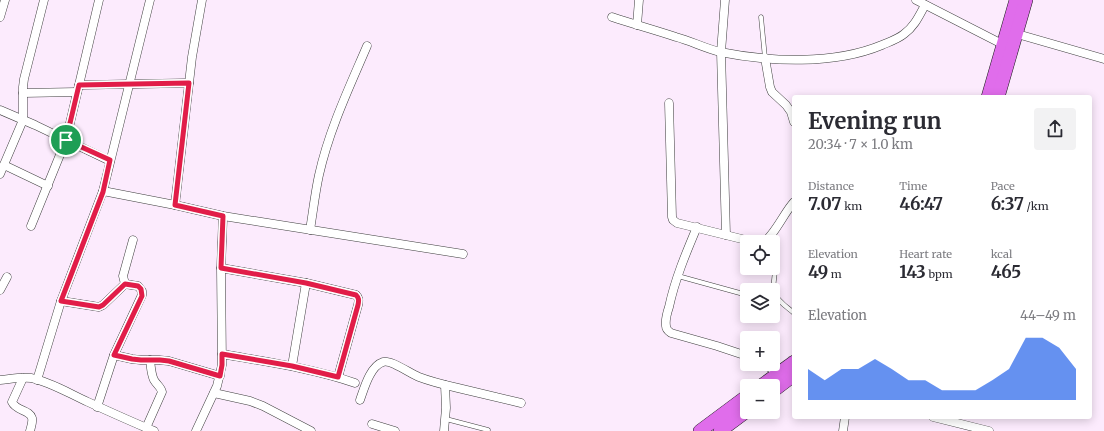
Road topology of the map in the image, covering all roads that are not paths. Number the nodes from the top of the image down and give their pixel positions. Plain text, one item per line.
1 (5, 0) edge
2 (44, 0) edge
3 (99, 0) edge
4 (150, 0) edge
5 (202, 0) edge
6 (639, 0) edge
7 (725, 0) edge
8 (916, 0) edge
9 (1016, 0) edge
10 (1026, 0) edge
11 (925, 5) junction
12 (0, 17) edge
13 (612, 17) dead end
14 (761, 17) dead end
15 (637, 25) junction
16 (1012, 32) junction
17 (367, 46) dead end
18 (1007, 47) junction
19 (721, 52) junction
20 (765, 58) junction
21 (1104, 59) edge
22 (189, 83) junction
23 (129, 84) junction
24 (78, 88) junction
25 (23, 93) junction
26 (989, 95) edge
27 (998, 95) edge
28 (669, 103) dead end
29 (0, 110) edge
30 (792, 115) edge
31 (23, 120) junction
32 (66, 140) junction
33 (110, 160) junction
34 (4, 165) junction
35 (0, 174) edge
36 (48, 186) junction
37 (103, 192) junction
38 (792, 204) edge
39 (175, 205) junction
40 (223, 216) junction
41 (31, 226) dead end
42 (697, 227) junction
43 (310, 230) junction
44 (726, 235) junction
45 (770, 235) edge
46 (740, 238) edge
47 (133, 240) dead end
48 (463, 254) dead end
49 (221, 268) junction
50 (775, 275) edge
51 (678, 276) junction
52 (7, 277) dead end
53 (306, 283) junction
54 (125, 284) junction
55 (0, 290) edge
56 (740, 293) edge
57 (61, 301) junction
58 (792, 311) edge
59 (222, 354) junction
60 (740, 354) edge
61 (114, 355) junction
62 (150, 360) junction
63 (792, 363) edge
64 (292, 366) junction
65 (780, 372) joint
66 (220, 376) junction
67 (338, 377) junction
68 (792, 377) edge
69 (23, 378) junction
70 (770, 379) edge
71 (0, 380) edge
72 (37, 380) junction
73 (355, 383) dead end
74 (445, 385) junction
75 (780, 386) edge
76 (214, 393) junction
77 (360, 400) dead end
78 (740, 401) edge
79 (521, 404) dead end
80 (97, 407) junction
81 (740, 416) edge
82 (446, 419) junction
83 (845, 419) edge
84 (941, 419) edge
85 (372, 424) dead end
86 (150, 429) edge
87 (488, 430) dead end
88 (30, 431) edge
89 (196, 431) edge
90 (310, 431) edge
91 (395, 431) edge
92 (444, 431) edge
93 (700, 431) edge
94 (720, 431) edge
95 (843, 431) edge
96 (989, 431) edge

1 - 12 street
2 - 25 street
3 - 24 street
4 - 23 street
5 - 22 street
6 - 15 street
7 - 19 street
8 - 11 street
9 - 16 main road
10 - 16 main road
11 - 18 street
11 - 20 street
13 - 15 street
14 - 20 lane
15 - 19 street
16 - 18 main road
16 - 21 street
17 - 43 street
18 - 26 main road
18 - 27 main road
19 - 20 street
19 - 44 street
20 - 30 street
22 - 23 street
22 - 39 street
23 - 24 street
23 - 33 street
24 - 25 street
24 - 32 street
25 - 31 street
28 - 42 street
29 - 31 street
31 - 32 street
31 - 34 street
32 - 33 street
32 - 36 street
33 - 37 street
34 - 35 street
34 - 36 street
36 - 41 street
37 - 39 street
37 - 57 street
38 - 45 street
39 - 40 street
40 - 43 street
40 - 49 street
42 - 44 street
42 - 51 street
43 - 48 street
44 - 46 street
47 - 54 street
49 - 53 street
49 - 59 street
50 - 58 lane
51 - 56 lane
51 - 60 street
52 - 55 street
53 - 64 street
53 - 67 street
54 - 57 street
54 - 61 street
57 - 72 street
59 - 64 street
59 - 66 street
61 - 62 street
61 - 80 street
62 - 66 street
62 - 86 street
63 - 65 main road
64 - 67 street
65 - 70 main road
66 - 76 street
67 - 73 street
68 - 75 main road
69 - 71 street
69 - 72 street
69 - 88 street
72 - 80 street
74 - 77 street
74 - 79 street
74 - 82 street
76 - 89 street
76 - 90 street
78 - 93 main road
80 - 86 street
81 - 94 main road
82 - 87 lane
82 - 92 street
83 - 95 street
84 - 96 street
85 - 91 street

